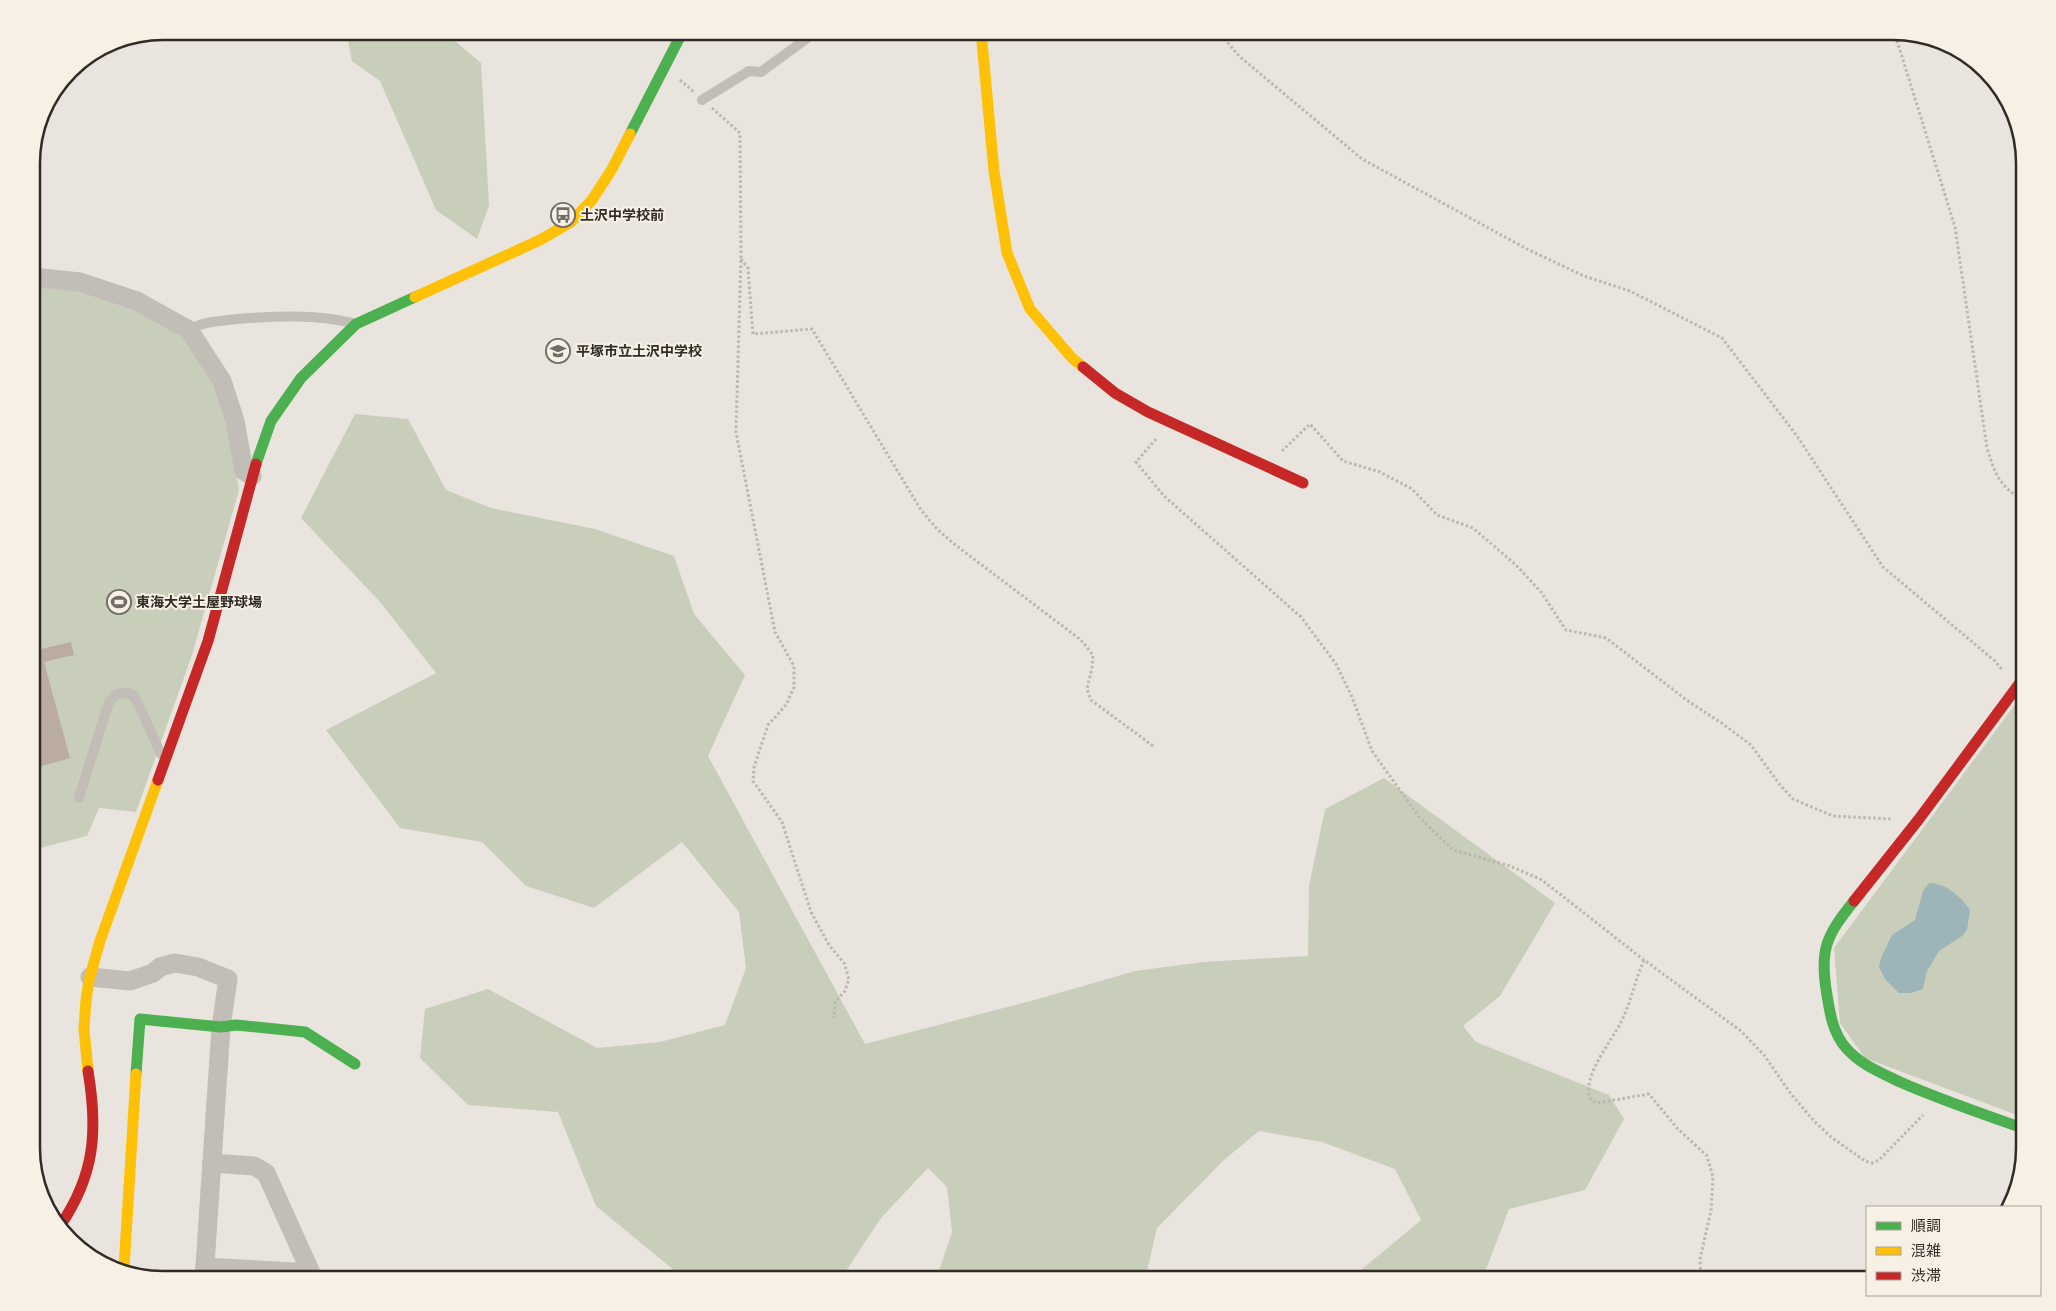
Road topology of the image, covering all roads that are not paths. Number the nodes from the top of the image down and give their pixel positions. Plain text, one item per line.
1 (679, 40) edge
2 (982, 40) edge
3 (802, 41) edge
4 (702, 100) road end
5 (40, 278) edge
6 (356, 324) junction
7 (189, 330) junction
8 (252, 476) junction
9 (1302, 484) dead end
10 (2016, 688) edge
11 (164, 762) junction
12 (78, 798) dead end
13 (90, 976) junction
14 (221, 1027) junction
15 (355, 1064) dead end
16 (2016, 1127) edge
17 (212, 1163) junction
18 (64, 1221) edge
19 (124, 1264) edge
20 (204, 1271) edge
21 (310, 1271) edge

1 - 6 street
2 - 9 street
3 - 4 lane
5 - 7 street
6 - 7 lane
6 - 8 street
7 - 8 street
8 - 11 street
10 - 16 street
11 - 12 lane
11 - 13 street
13 - 14 street
13 - 18 street
14 - 15 street
14 - 17 street
14 - 19 street
17 - 20 street
17 - 21 street

